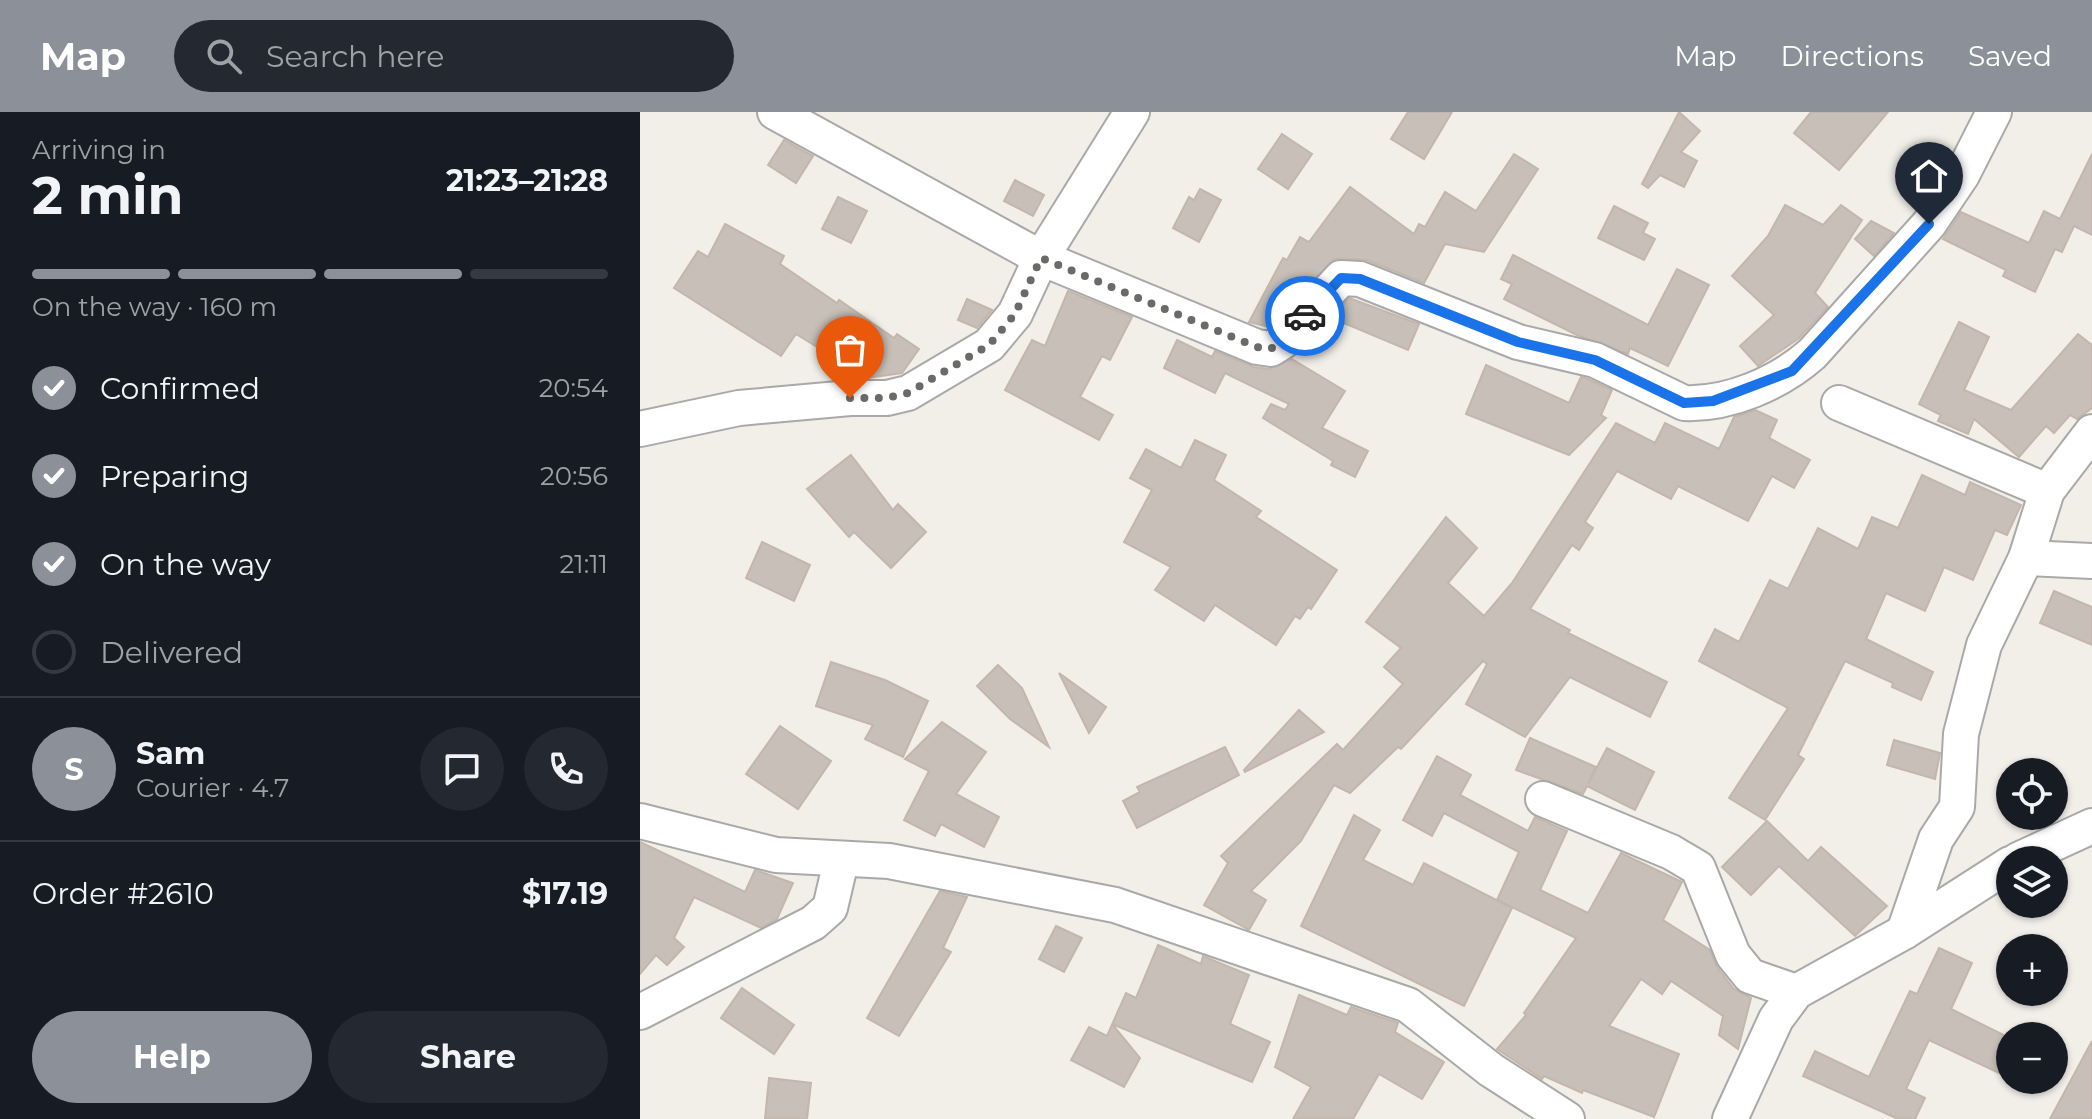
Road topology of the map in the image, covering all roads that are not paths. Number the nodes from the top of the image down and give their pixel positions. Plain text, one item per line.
1 (775, 112) edge
2 (1132, 112) edge
3 (1994, 112) edge
4 (1041, 258) junction
5 (1839, 403) dead end
6 (640, 429) edge
7 (2092, 432) edge
8 (2047, 491) junction
9 (2026, 558) junction
10 (2092, 561) edge
11 (1543, 799) dead end
12 (640, 821) edge
13 (2092, 826) edge
14 (2048, 846) edge
15 (841, 861) junction
16 (1996, 873) edge
17 (1904, 932) junction
18 (1796, 992) junction
19 (640, 1012) edge
20 (1567, 1119) edge
21 (1730, 1119) edge

1 - 4 street
2 - 4 street
3 - 4 street
4 - 6 street
5 - 8 street
7 - 8 street
8 - 9 street
9 - 10 street
9 - 17 street
11 - 18 street
12 - 15 street
13 - 14 street
15 - 19 street
15 - 20 street
16 - 17 street
17 - 18 street
18 - 21 street

